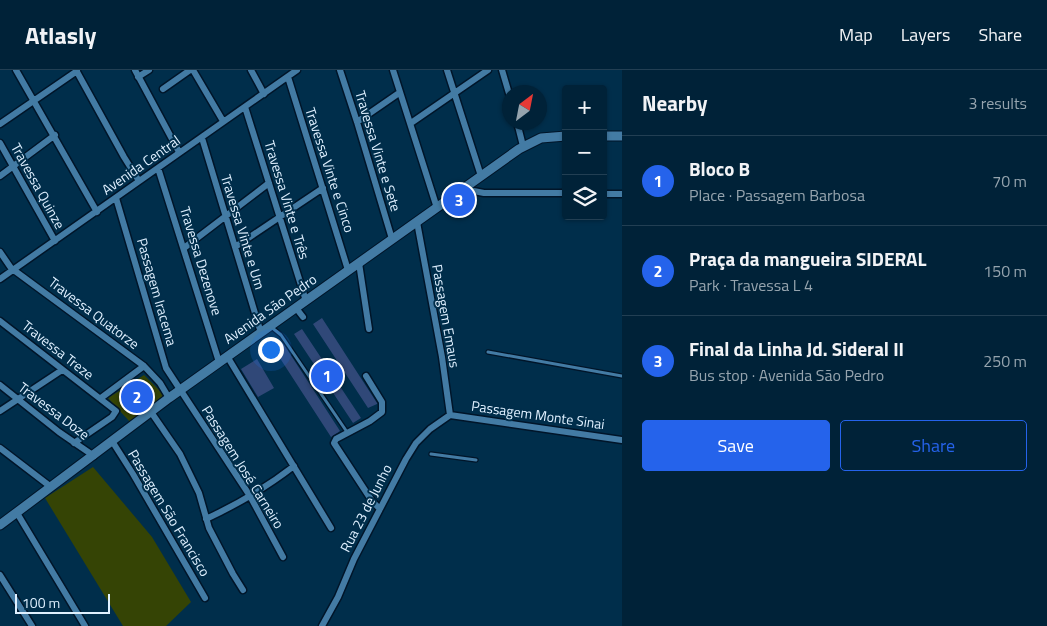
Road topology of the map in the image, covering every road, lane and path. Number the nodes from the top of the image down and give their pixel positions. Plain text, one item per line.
1 (16, 70) edge
2 (135, 70) edge
3 (149, 70) edge
4 (192, 70) edge
5 (251, 70) edge
6 (297, 70) edge
7 (340, 70) edge
8 (393, 70) edge
9 (447, 70) edge
10 (488, 70) edge
11 (502, 70) edge
12 (77, 71) edge
13 (138, 77) junction
14 (288, 77) junction
15 (506, 85) edge
16 (163, 89) dead end
17 (399, 93) junction
18 (264, 94) junction
19 (456, 94) junction
20 (35, 101) junction
21 (245, 107) junction
22 (223, 121) junction
23 (358, 122) junction
24 (411, 123) junction
25 (0, 124) edge
26 (519, 130) edge
27 (55, 136) junction
28 (562, 136) edge
29 (607, 136) edge
30 (622, 136) edge
31 (202, 138) junction
32 (0, 143) edge
33 (523, 146) junction
34 (179, 152) junction
35 (13, 166) junction
36 (158, 168) junction
37 (0, 176) edge
38 (481, 176) junction
39 (138, 181) junction
40 (269, 183) junction
41 (323, 188) junction
42 (462, 189) junction
43 (562, 193) edge
44 (607, 194) edge
45 (622, 194) edge
46 (116, 198) junction
47 (437, 208) junction
48 (97, 212) junction
49 (226, 216) junction
50 (279, 217) junction
51 (417, 222) junction
52 (392, 238) junction
53 (55, 241) junction
54 (184, 248) junction
55 (235, 248) junction
56 (0, 252) edge
57 (359, 263) junction
58 (14, 270) junction
59 (348, 270) junction
60 (0, 279) edge
61 (306, 300) junction
62 (296, 308) junction
63 (303, 317) dead end
64 (0, 321) edge
65 (270, 326) junction
66 (369, 329) dead end
67 (261, 333) junction
68 (488, 352) dead end
69 (223, 359) junction
70 (144, 366) junction
71 (166, 368) junction
72 (62, 370) junction
73 (155, 376) junction
74 (366, 376) dead end
75 (622, 376) edge
76 (0, 385) edge
77 (181, 390) junction
78 (18, 398) junction
79 (101, 398) junction
80 (169, 398) junction
81 (0, 411) edge
82 (152, 412) junction
83 (450, 415) junction
84 (347, 433) junction
85 (622, 440) edge
86 (112, 441) junction
87 (74, 443) junction
88 (0, 448) edge
89 (431, 454) dead end
90 (94, 456) junction
91 (476, 460) dead end
92 (294, 466) junction
93 (51, 487) junction
94 (250, 496) junction
95 (380, 509) junction
96 (17, 513) junction
97 (206, 519) junction
98 (2, 522) edge
99 (331, 528) dead end
100 (283, 557) dead end
101 (0, 575) edge
102 (243, 590) dead end
103 (205, 598) dead end
104 (32, 626) edge
105 (85, 626) edge
106 (322, 626) edge

1 - 20 street
2 - 13 street
3 - 13 street
4 - 16 street
4 - 22 street
5 - 18 street
6 - 14 street, Avenida Central
7 - 23 street, Travessa Vinte e Sete
8 - 17 street
9 - 19 street
10 - 19 street
11 - 15 street
12 - 20 street
12 - 39 street
13 - 34 street
14 - 18 street, Avenida Central
14 - 41 street, Travessa Vinte e Cinco
17 - 23 street
17 - 24 street
18 - 21 street, Avenida Central
19 - 24 street
19 - 38 street
20 - 25 street
20 - 27 street
21 - 22 street, Avenida Central
21 - 40 street, Travessa Vinte e Três
22 - 31 street, Avenida Central
23 - 52 street, Travessa Vinte e Sete
24 - 47 street
26 - 33 street
27 - 35 street
27 - 48 street
28 - 33 main road, Avenida São Pedro
29 - 30 main road
31 - 34 street, Avenida Central
31 - 49 street, Travessa Vinte e Um
32 - 35 street, Travessa Quinze
33 - 38 main road, Avenida São Pedro
34 - 36 street, Avenida Central
35 - 37 street
35 - 53 street, Travessa Quinze
36 - 39 street, Avenida Central
36 - 54 street, Travessa Dezenove
38 - 42 main road, Avenida São Pedro
39 - 46 street, Avenida Central
40 - 49 street
40 - 50 street, Travessa Vinte e Três
41 - 50 street
41 - 59 street, Travessa Vinte e Cinco
42 - 43 street
42 - 47 main road, Avenida São Pedro
44 - 45 street
46 - 48 street, Avenida Central
46 - 71 street, Passagem Iracema
47 - 51 main road, Avenida São Pedro
48 - 53 street, Avenida Central
49 - 54 street
49 - 55 street, Travessa Vinte e Um
50 - 55 street
50 - 61 street, Travessa Vinte e Três
51 - 52 main road, Avenida São Pedro
51 - 83 street, Passagem Emaus
52 - 57 main road, Avenida São Pedro
53 - 58 street, Avenida Central
54 - 69 street, Travessa Dezenove
55 - 67 street, Travessa Vinte e Um
56 - 58 street, Travessa Quatorze
57 - 59 main road, Avenida São Pedro
57 - 66 street
58 - 60 street, Avenida Central
58 - 70 street, Travessa Quatorze
59 - 61 main road, Avenida São Pedro
61 - 62 main road, Avenida São Pedro
62 - 63 street
62 - 65 main road, Avenida São Pedro
64 - 72 street, Travessa Treze
65 - 67 main road, Avenida São Pedro
65 - 84 lane
67 - 69 main road, Avenida São Pedro
68 - 75 lane
69 - 77 main road, Avenida São Pedro
69 - 92 street
70 - 73 street, Travessa Quatorze
70 - 79 street
71 - 73 street
71 - 77 street, Passagem Iracema
72 - 78 street
72 - 79 street, Travessa Treze
73 - 80 street, Travessa Quatorze
74 - 84 street
76 - 78 street, Travessa Doze
77 - 80 main road, Avenida São Pedro
77 - 94 street, Passagem José Carneiro
78 - 81 street
78 - 87 street, Travessa Doze
79 - 87 street, Travessa Treze
80 - 82 main road, Avenida São Pedro
82 - 86 main road, Avenida São Pedro
82 - 97 street
83 - 85 street, Passagem Monte Sinai
83 - 95 street, Rua 23 de Junho
84 - 95 street
86 - 90 main road, Avenida São Pedro
86 - 103 street, Passagem São Francisco
87 - 90 street, Travessa Doze
88 - 93 street
89 - 91 lane
90 - 93 main road, Avenida São Pedro
92 - 94 street
92 - 99 street
93 - 96 main road, Avenida São Pedro
94 - 97 street
94 - 100 street, Passagem José Carneiro
95 - 106 street, Rua 23 de Junho
96 - 98 main road, Avenida São Pedro
96 - 105 street
97 - 102 street
101 - 104 street

